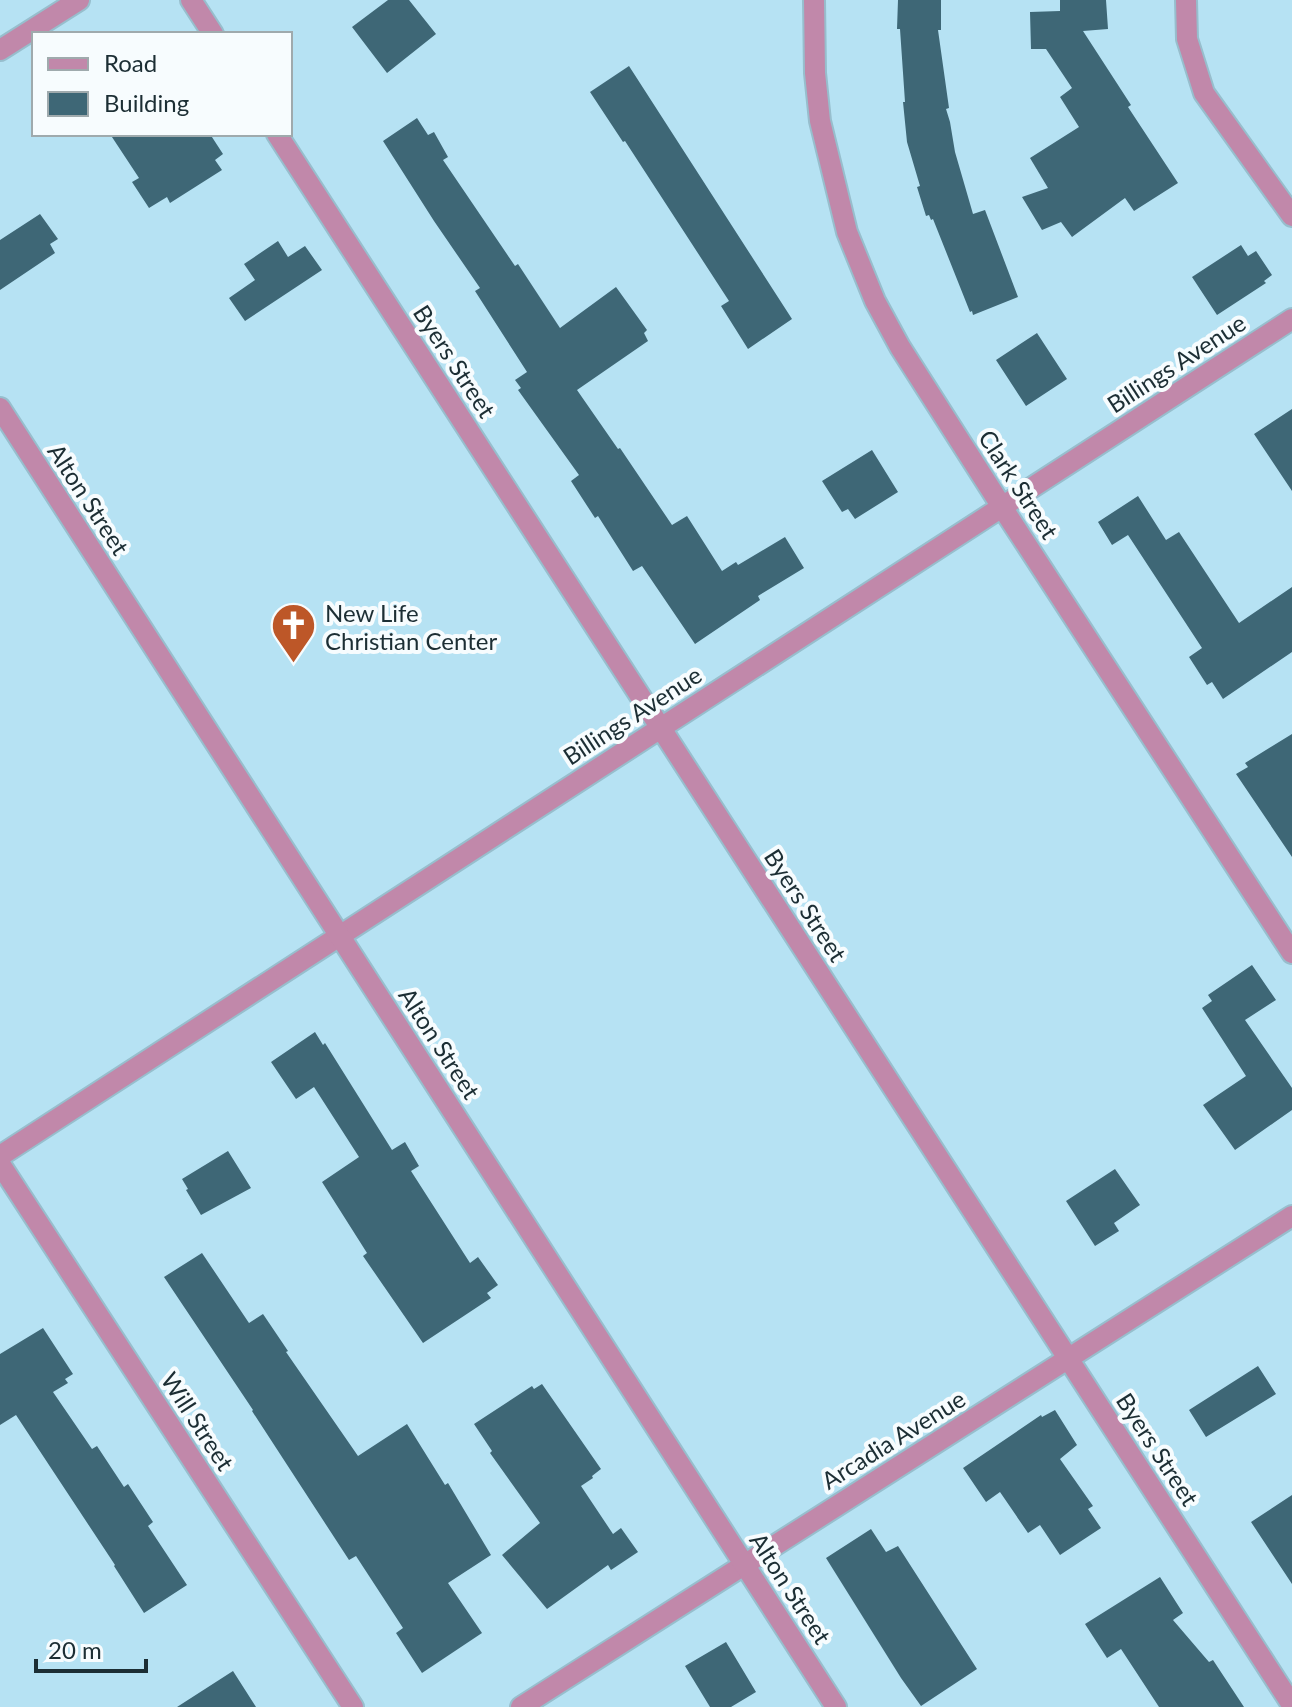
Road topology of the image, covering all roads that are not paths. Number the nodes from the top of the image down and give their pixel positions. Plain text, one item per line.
1 (79, 0) edge
2 (191, 0) edge
3 (814, 0) edge
4 (1186, 0) edge
5 (212, 32) edge
6 (0, 50) edge
7 (278, 136) edge
8 (1292, 216) edge
9 (1292, 319) edge
10 (0, 408) edge
11 (1002, 507) junction
12 (661, 728) junction
13 (340, 936) junction
14 (1292, 953) edge
15 (0, 1156) edge
16 (0, 1164) edge
17 (1292, 1216) edge
18 (1068, 1359) junction
19 (745, 1565) junction
20 (1292, 1705) edge
21 (353, 1707) edge
22 (521, 1707) edge
23 (836, 1707) edge

1 - 6 street
2 - 5 street
3 - 11 street, Clark Street
4 - 8 street
7 - 12 street, Byers Street
9 - 11 street, Billings Avenue
10 - 13 street, Alton Street
11 - 12 street, Billings Avenue
11 - 14 street, Clark Street
12 - 13 street, Billings Avenue
12 - 18 street, Byers Street
13 - 15 street, Billings Avenue
13 - 19 street, Alton Street
16 - 21 street, Will Street
17 - 18 street, Arcadia Avenue
18 - 19 street, Arcadia Avenue
18 - 20 street, Byers Street
19 - 22 street, Arcadia Avenue
19 - 23 street, Alton Street

